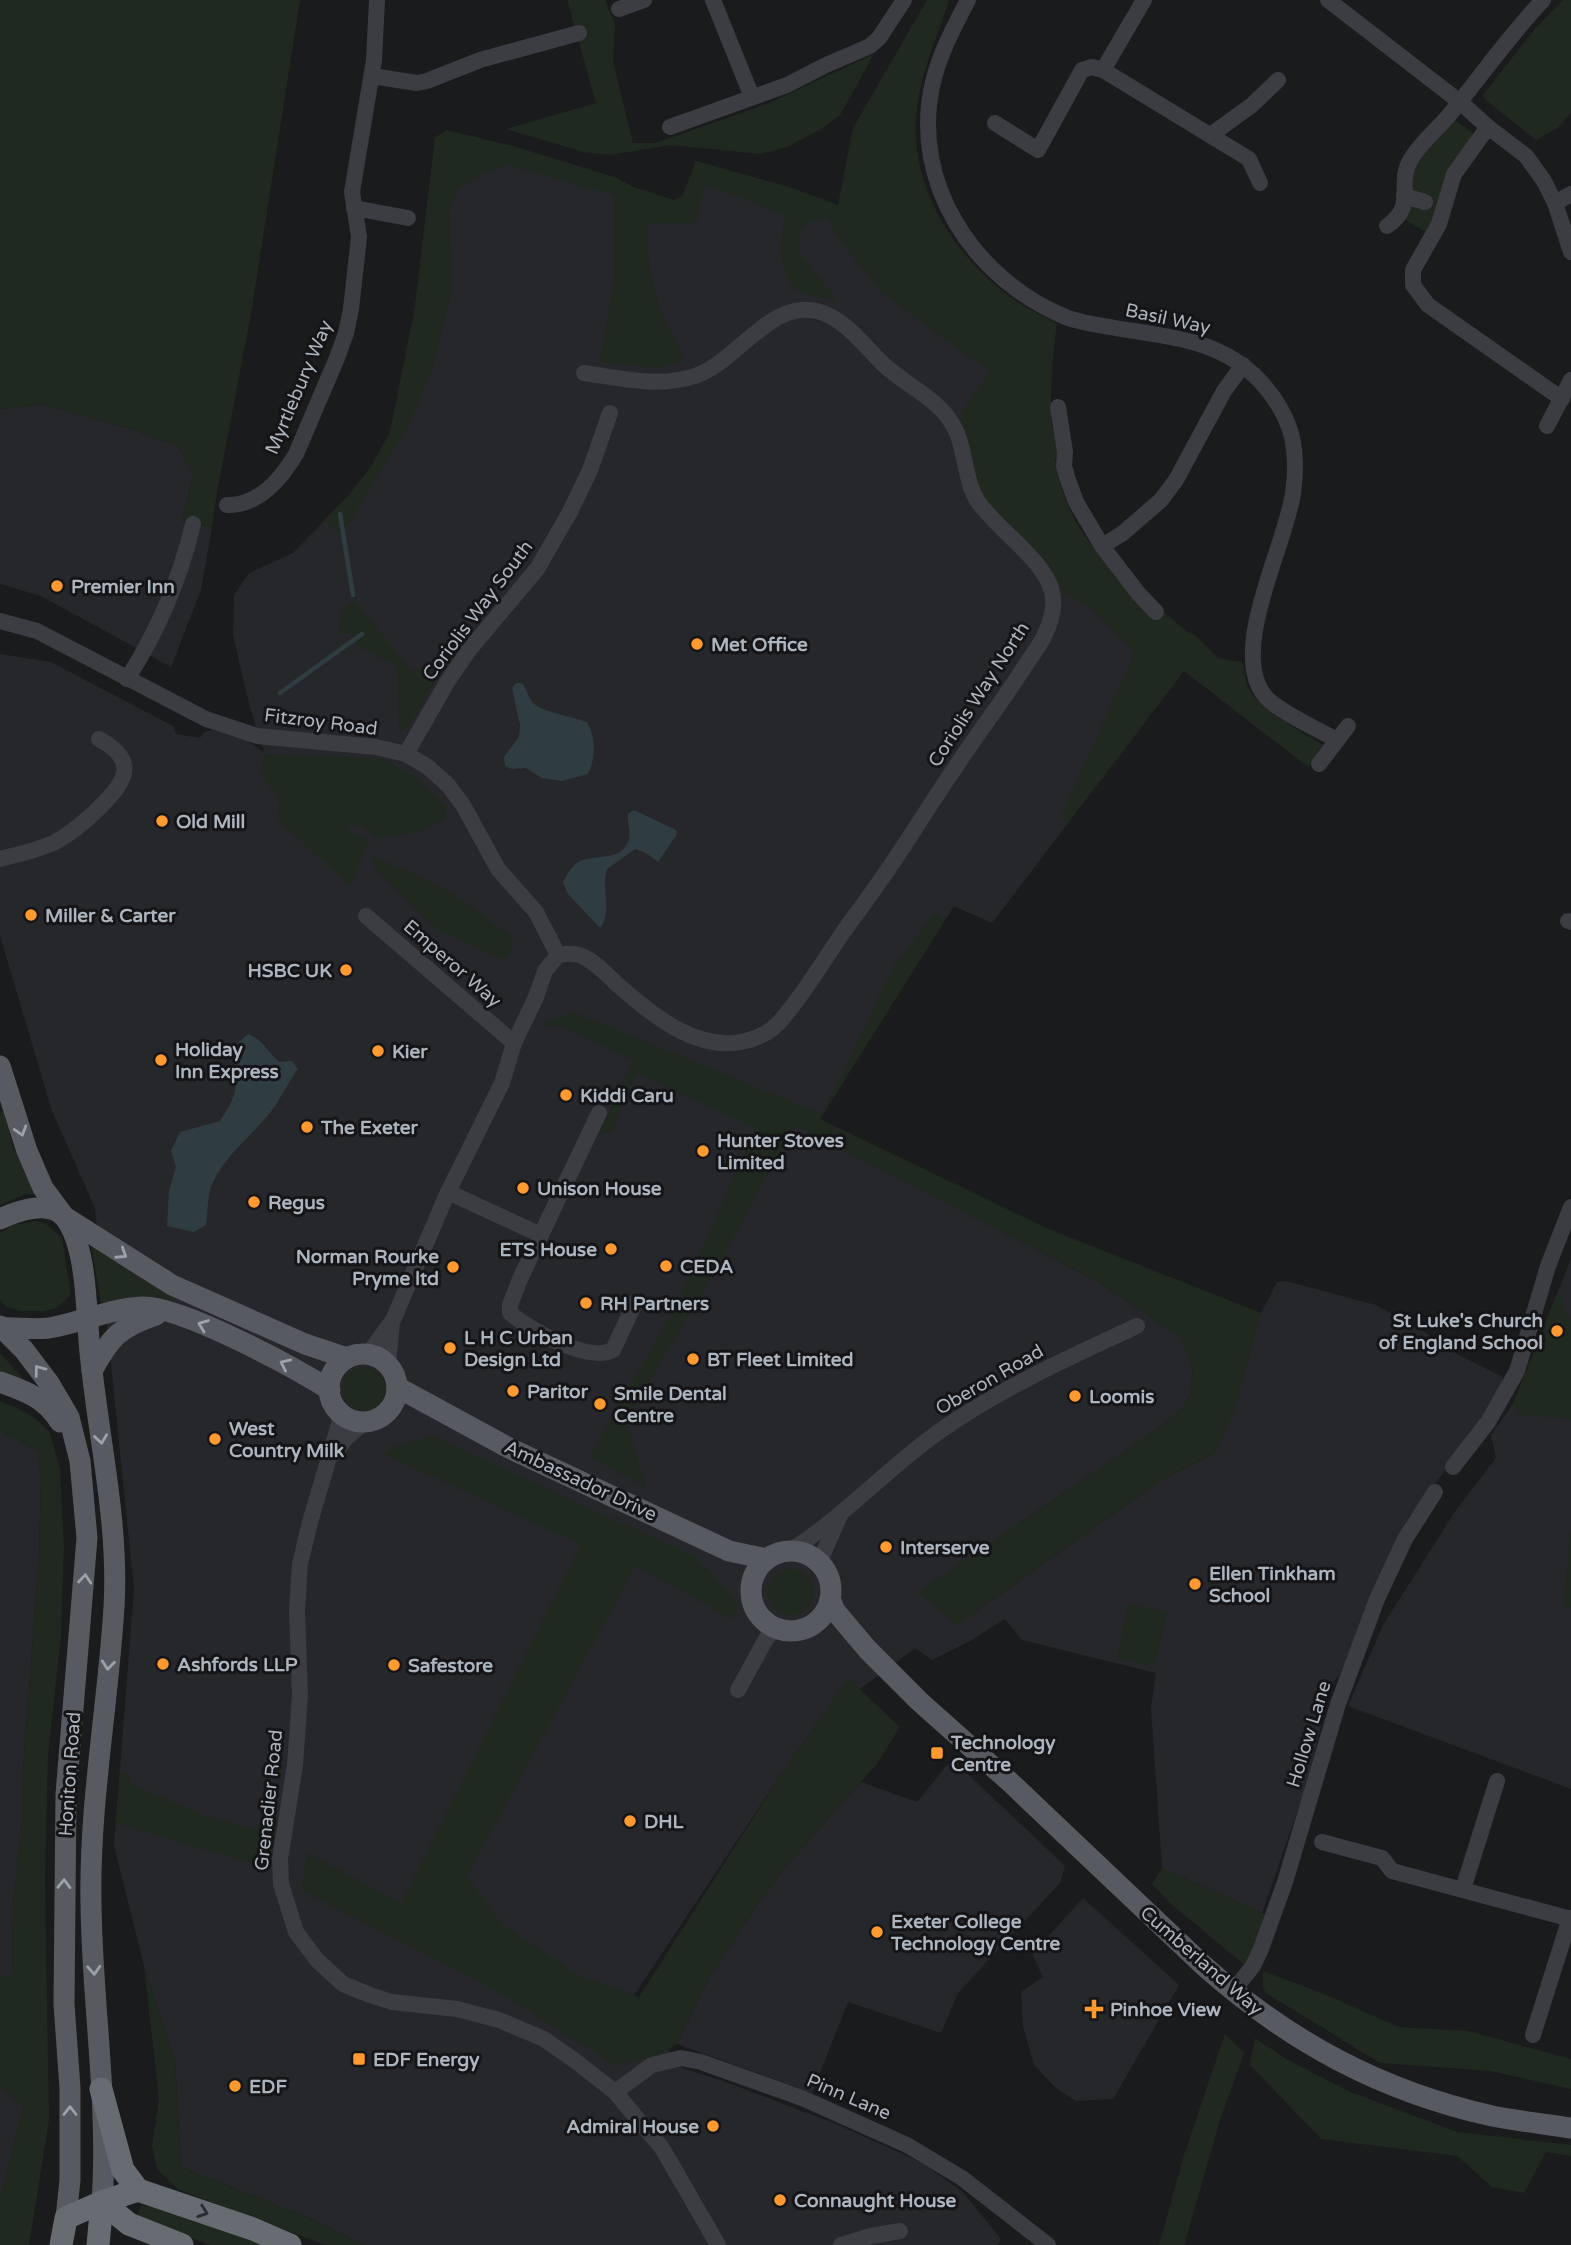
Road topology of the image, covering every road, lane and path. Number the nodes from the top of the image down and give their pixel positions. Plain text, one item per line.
1 (377, 0) edge
2 (644, 0) edge
3 (713, 0) edge
4 (904, 0) edge
5 (968, 0) edge
6 (1144, 0) edge
7 (1328, 0) edge
8 (1543, 0) edge
9 (619, 9) dead end
10 (579, 33) dead end
11 (1103, 70) junction
12 (372, 76) junction
13 (1278, 80) dead end
14 (752, 97) junction
15 (1460, 102) junction
16 (995, 123) dead end
17 (670, 127) dead end
18 (1488, 127) junction
19 (1212, 134) junction
20 (1261, 183) dead end
21 (1571, 194) edge
22 (1404, 196) junction
23 (1425, 202) dead end
24 (1555, 203) junction
25 (354, 208) junction
26 (408, 218) dead end
27 (1387, 226) dead end
28 (1571, 251) edge
29 (1243, 365) junction
30 (584, 373) dead end
31 (1571, 380) edge
32 (1562, 399) junction
33 (1058, 407) dead end
34 (610, 413) dead end
35 (1547, 426) dead end
36 (227, 505) dead end
37 (193, 524) dead end
38 (1102, 546) junction
39 (1156, 612) dead end
40 (0, 621) edge
41 (127, 679) junction
42 (1348, 726) dead end
43 (99, 739) dead end
44 (1337, 740) junction
45 (406, 754) junction
46 (1319, 764) dead end
47 (0, 859) edge
48 (366, 916) dead end
49 (558, 955) junction
50 (514, 1042) junction
51 (0, 1066) edge
52 (599, 1113) dead end
53 (448, 1192) junction
54 (1571, 1207) edge
55 (64, 1216) junction
56 (0, 1219) edge
57 (541, 1235) junction
58 (635, 1303) dead end
59 (167, 1312) junction
60 (86, 1319) junction
61 (393, 1320) junction
62 (1137, 1326) dead end
63 (1, 1327) edge
64 (368, 1354) junction
65 (346, 1358) junction
66 (388, 1365) junction
67 (92, 1371) junction
68 (0, 1382) edge
69 (330, 1390) junction
70 (394, 1397) junction
71 (342, 1414) junction
72 (365, 1422) junction
73 (331, 1458) junction
74 (80, 1461) junction
75 (1453, 1467) dead end
76 (1435, 1492) dead end
77 (841, 1513) junction
78 (729, 1550) junction
79 (789, 1551) junction
80 (767, 1559) junction
81 (819, 1563) junction
82 (752, 1584) junction
83 (830, 1599) junction
84 (810, 1626) junction
85 (775, 1628) junction
86 (867, 1650) junction
87 (738, 1690) dead end
88 (1497, 1781) dead end
89 (1322, 1842) dead end
90 (1463, 1889) junction
91 (1570, 1919) edge
92 (1233, 1991) junction
93 (1533, 2035) dead end
94 (101, 2089) junction
95 (614, 2092) junction
96 (1571, 2128) edge
97 (70, 2180) junction
98 (138, 2190) junction
99 (102, 2202) junction
100 (66, 2218) junction
101 (900, 2231) dead end
102 (61, 2245) edge
103 (98, 2245) edge
104 (183, 2245) edge
105 (290, 2245) edge
106 (718, 2245) edge
107 (841, 2245) edge
108 (1048, 2245) edge

1 - 12 street, Myrtlebury Way
2 - 9 street
3 - 14 street
4 - 14 street
5 - 29 street, Basil Way
6 - 11 street
7 - 15 street
8 - 15 street
10 - 12 street
11 - 16 street
11 - 19 street
12 - 25 street, Myrtlebury Way
13 - 19 street
14 - 17 street
15 - 18 street
15 - 22 street
18 - 24 street
18 - 32 street
19 - 20 street
21 - 24 street
22 - 23 street
22 - 27 street
24 - 28 street
25 - 26 street
25 - 36 street, Myrtlebury Way
29 - 38 street
29 - 44 street, Basil Way
30 - 49 street, Coriolis Way North
31 - 32 street
32 - 35 street
33 - 38 street
34 - 45 street, Coriolis Way South
37 - 41 street
38 - 39 street
40 - 41 street, Fitzroy Road
41 - 45 street, Fitzroy Road
42 - 44 street
43 - 47 street
44 - 46 street
45 - 49 street, Fitzroy Road
48 - 50 street, Emperor Way
49 - 50 street, Emperor Way
50 - 53 street, Emperor Way
51 -> 55 main road
52 - 57 street
53 - 57 street
53 - 61 street, Emperor Way
54 - 75 street
55 - 56 main road
55 - 60 main road, Honiton Road
55 -> 65 main road
57 - 58 street
59 - 60 main road
59 - 67 main road
69 -> 59 main road
60 - 63 main road
60 - 67 main road, Honiton Road
61 - 64 street, Emperor Way
61 - 66 street, Emperor Way
62 - 77 street, Oberon Road
74 -> 63 main road, Honiton Road
64 - 65 main road
64 - 66 main road
65 - 69 main road
66 - 70 main road
67 -> 94 main road, Honiton Road
68 - 74 main road
69 - 71 main road
70 - 72 main road
70 - 78 main road, Ambassador Drive
71 - 72 main road
71 - 73 street, Grenadier Road
72 - 73 street, Grenadier Road
73 - 95 street, Grenadier Road
97 -> 74 main road, Honiton Road
76 - 92 street, Hollow Lane
77 - 79 street, Oberon Road
77 - 81 street, Oberon Road
78 - 80 main road, Ambassador Drive
78 - 82 main road
79 - 80 main road
79 - 81 main road
80 - 82 main road
81 - 83 main road
82 - 85 main road
83 - 84 main road
83 - 86 main road, Cumberland Way
84 - 85 main road
84 - 86 main road, Cumberland Way
85 - 87 street
86 - 92 main road, Cumberland Way
88 - 90 street
89 - 90 street
90 - 91 street
91 - 93 street
92 - 96 main road, Cumberland Way
94 - 98 highway
94 - 99 main road, Honiton Road
95 - 106 street, Grenadier Road
95 - 108 street, Pinn Lane
97 - 99 main road
97 - 100 main road, Honiton Road
98 - 99 highway
98 -> 105 highway
99 - 100 highway
99 - 103 highway, Honiton Road
99 - 104 highway
100 - 102 highway, Honiton Road
101 - 107 street

